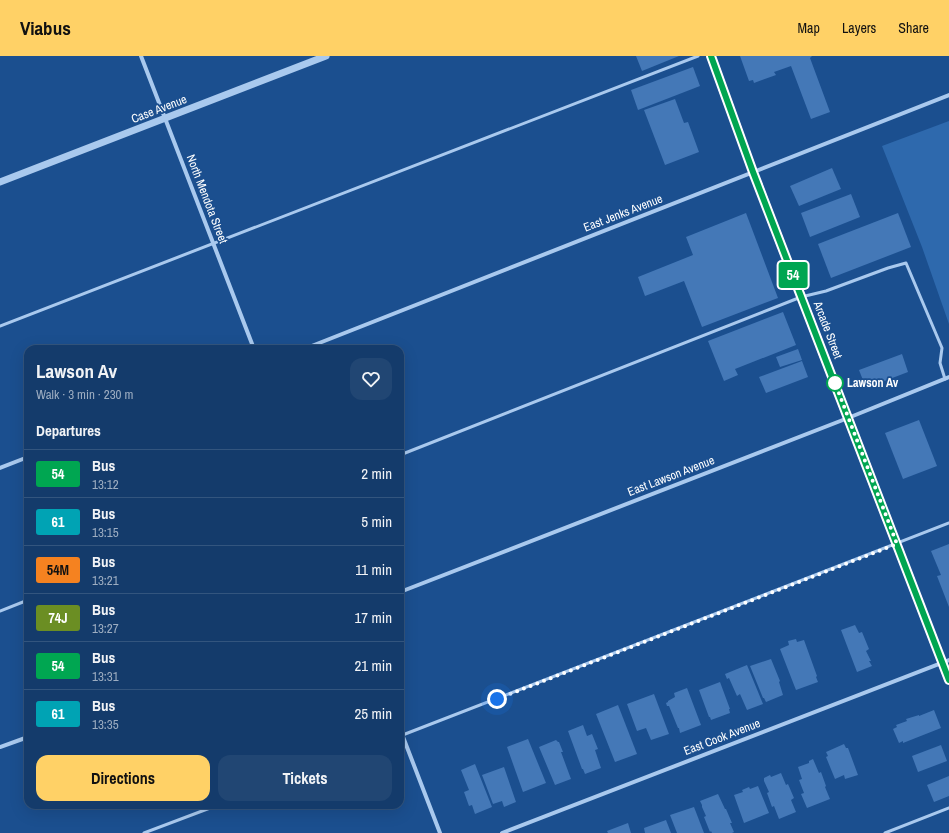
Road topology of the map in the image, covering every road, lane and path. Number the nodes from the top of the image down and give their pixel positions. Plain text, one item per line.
1 (141, 56) edge
2 (326, 56) edge
3 (698, 56) edge
4 (711, 56) edge
5 (949, 95) edge
6 (165, 119) junction
7 (753, 172) junction
8 (0, 182) edge
9 (213, 244) junction
10 (801, 297) junction
11 (0, 326) edge
12 (252, 345) edge
13 (314, 345) edge
14 (947, 378) edge
15 (848, 418) junction
16 (404, 453) edge
17 (24, 459) edge
18 (0, 468) edge
19 (949, 523) edge
20 (897, 544) junction
21 (404, 590) edge
22 (24, 602) edge
23 (0, 611) edge
24 (946, 661) edge
25 (949, 680) edge
26 (404, 734) edge
27 (24, 738) edge
28 (404, 743) edge
29 (0, 747) edge
30 (949, 808) edge
31 (207, 809) edge
32 (144, 833) edge
33 (440, 833) edge
34 (502, 833) edge
35 (885, 833) edge

1 - 6 street, North Mendota Street
2 - 6 street, Case Avenue
3 - 9 lane
4 - 7 main road, Arcade Street
5 - 7 street, East Jenks Avenue
6 - 8 street, Case Avenue
6 - 9 street, North Mendota Street
7 - 10 main road, Arcade Street
7 - 13 street, East Jenks Avenue
9 - 11 lane
9 - 12 street, North Mendota Street
10 - 14 lane
10 - 15 main road, Arcade Street
10 - 16 lane
14 - 15 street, East Lawson Avenue
15 - 20 main road, Arcade Street
15 - 21 street, East Lawson Avenue
17 - 18 street
19 - 20 lane
20 - 24 main road, Arcade Street
20 - 26 lane
22 - 23 lane
24 - 25 main road, Arcade Street
24 - 34 street, East Cook Avenue
27 - 29 street
28 - 33 street
30 - 35 lane
31 - 32 lane

